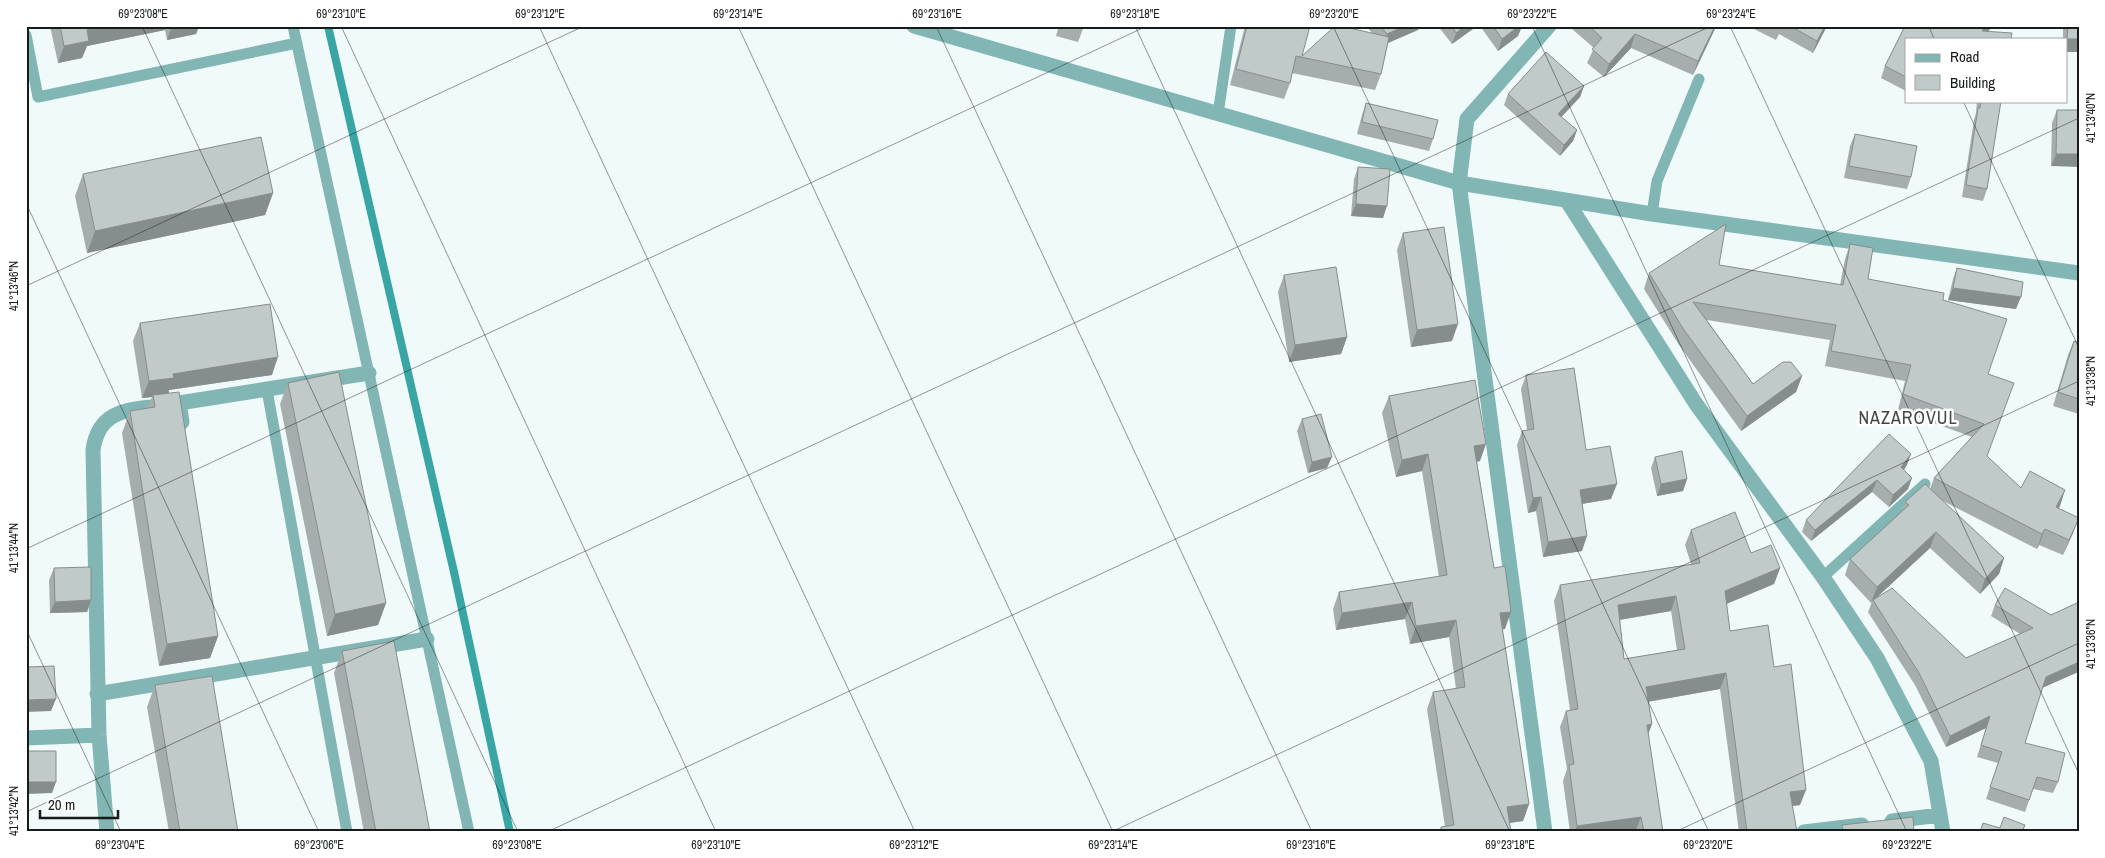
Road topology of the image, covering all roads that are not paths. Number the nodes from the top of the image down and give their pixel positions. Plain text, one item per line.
1 (293, 26) edge
2 (914, 26) edge
3 (1231, 26) edge
4 (1548, 26) edge
5 (26, 35) edge
6 (297, 43) junction
7 (1699, 80) dead end
8 (32, 98) edge
9 (1218, 114) junction
10 (1459, 183) junction
11 (1567, 201) junction
12 (1652, 214) junction
13 (2079, 273) edge
14 (369, 373) junction
15 (267, 390) junction
16 (180, 403) junction
17 (184, 432) edge
18 (1925, 484) edge
19 (1823, 576) junction
20 (427, 639) junction
21 (315, 658) junction
22 (97, 694) junction
23 (98, 735) junction
24 (26, 738) edge
25 (1940, 815) junction
26 (107, 832) edge
27 (347, 832) edge
28 (469, 832) edge
29 (1545, 832) edge
30 (1804, 832) edge
31 (1943, 832) edge

1 - 6 lane
2 - 9 street
3 - 9 lane
4 - 10 street
5 - 8 lane
6 - 8 lane
6 - 14 lane
7 - 12 lane
9 - 10 street
10 - 11 street
10 - 29 street
11 - 12 street
11 - 19 street
12 - 13 street
14 - 15 street
14 - 20 lane
15 - 16 street
15 - 21 lane
16 - 17 street
16 - 22 street
18 - 19 lane
19 - 25 street
20 - 21 street
20 - 28 lane
21 - 22 street
21 - 27 lane
22 - 23 street
23 - 24 street
23 - 26 street
25 - 30 street
25 - 31 street

